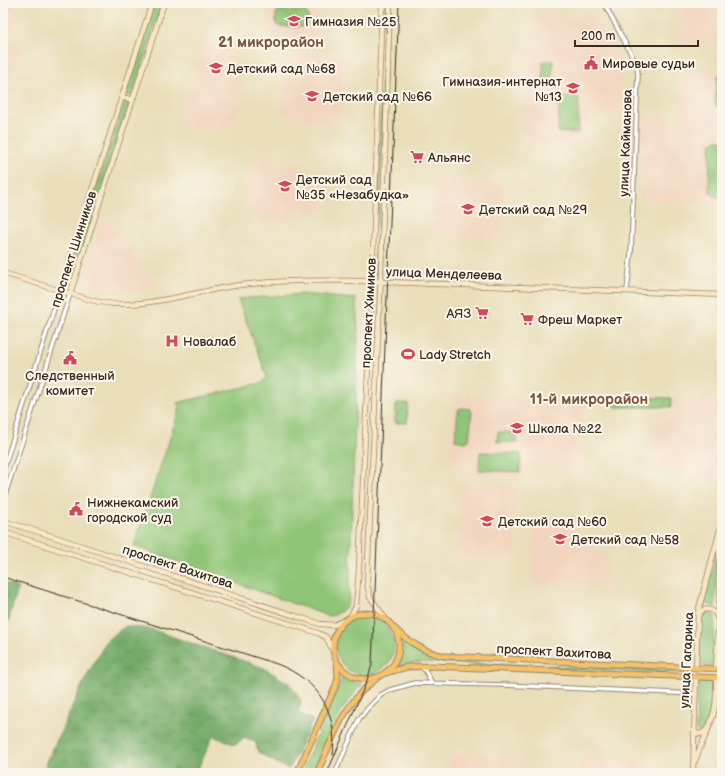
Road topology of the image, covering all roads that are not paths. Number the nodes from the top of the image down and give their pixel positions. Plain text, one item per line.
1 (152, 3) edge
2 (164, 3) edge
3 (382, 3) edge
4 (390, 3) edge
5 (604, 3) edge
6 (122, 97) junction
7 (133, 100) junction
8 (373, 239) junction
9 (382, 241) junction
10 (3, 273) edge
11 (64, 277) junction
12 (74, 280) junction
13 (372, 281) junction
14 (380, 282) junction
15 (60, 290) junction
16 (628, 291) junction
17 (70, 294) junction
18 (722, 295) edge
19 (367, 382) junction
20 (375, 382) junction
21 (14, 434) junction
22 (24, 437) junction
23 (3, 471) edge
24 (3, 501) edge
25 (3, 521) edge
26 (722, 522) edge
27 (3, 532) edge
28 (719, 534) junction
29 (348, 618) junction
30 (385, 618) junction
31 (698, 620) junction
32 (718, 620) junction
33 (393, 627) junction
34 (332, 649) junction
35 (336, 662) junction
36 (420, 666) junction
37 (696, 668) junction
38 (719, 669) edge
39 (385, 673) junction
40 (380, 676) junction
41 (696, 677) junction
42 (719, 678) edge
43 (432, 683) junction
44 (695, 694) junction
45 (693, 727) junction
46 (709, 727) junction
47 (693, 765) junction
48 (297, 773) edge
49 (317, 773) edge
50 (335, 773) edge
51 (693, 773) edge

1 - 6 main road, проспект Шинников
2 - 7 main road, проспект Шинников
3 - 8 main road, проспект Химиков
4 - 9 main road, проспект Химиков
5 - 16 street, улица Кайманова
6 - 7 main road
6 - 11 main road, проспект Шинников
7 - 12 main road, проспект Шинников
8 - 9 main road
8 - 13 main road, проспект Химиков
9 - 14 main road, проспект Химиков
10 - 15 main road, улица Менделеева
11 - 12 main road
11 - 15 main road, проспект Шинников
12 - 17 main road, проспект Шинников
13 - 14 main road, улица Менделеева
13 - 17 main road, улица Менделеева
13 - 19 main road, проспект Химиков
14 - 16 main road, улица Менделеева
14 - 20 main road, проспект Химиков
15 - 17 main road, улица Менделеева
15 - 21 street, проспект Шинников
16 - 18 main road, улица Менделеева
17 - 22 street, проспект Шинников
19 - 20 main road
19 - 29 main road, проспект Химиков
20 - 30 main road, проспект Химиков
21 - 22 street
21 - 23 street, проспект Шинников
22 - 24 street, проспект Шинников
25 - 29 main road, проспект Вахитова
26 - 28 main road, улица Гагарина
27 - 34 main road, проспект Вахитова
28 - 31 main road, улица Гагарина
28 - 32 main road, улица Гагарина
29 - 30 main road, проспект Вахитова
29 - 34 main road
30 - 33 main road, проспект Вахитова
31 - 32 main road
31 - 37 main road, улица Гагарина
32 - 38 main road, улица Гагарина
33 - 37 main road, проспект Вахитова
33 - 39 main road, проспект Вахитова
34 - 35 main road, проспект Вахитова
35 - 40 main road, проспект Вахитова
35 - 48 main road
36 - 39 main road, проспект Вахитова
36 - 41 main road, проспект Вахитова
36 - 43 street
37 - 38 main road, проспект Вахитова
37 - 41 main road, улица Гагарина
38 - 42 main road, улица Гагарина
39 - 40 main road, проспект Вахитова
40 - 49 main road
41 - 42 main road, проспект Вахитова
41 - 44 main road, улица Гагарина
42 - 46 main road, улица Гагарина
43 - 44 street
43 - 50 street
44 - 45 main road, улица Гагарина
45 - 46 main road
45 - 47 main road, улица Гагарина
46 - 47 main road, улица Гагарина
47 - 51 main road, улица Гагарина

